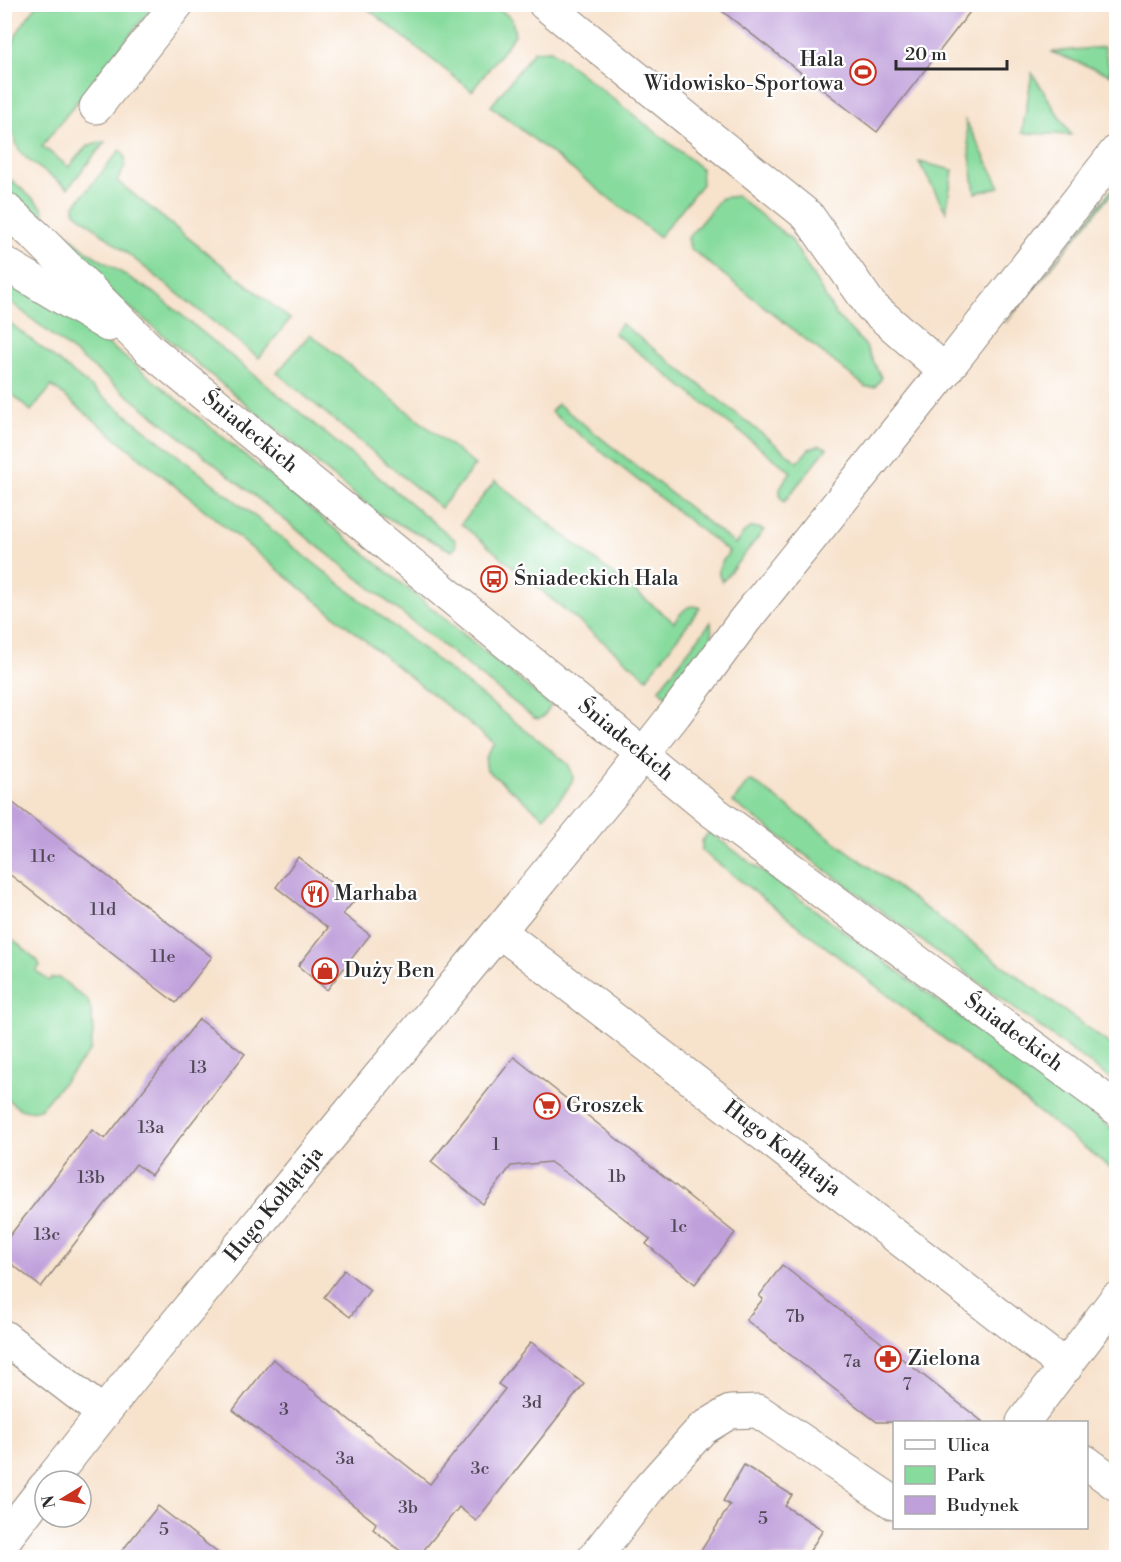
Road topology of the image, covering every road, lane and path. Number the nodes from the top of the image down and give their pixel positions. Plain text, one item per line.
1 (177, 4) edge
2 (545, 4) edge
3 (96, 107) dead end
4 (1116, 152) edge
5 (4, 208) edge
6 (4, 263) edge
7 (150, 350) junction
8 (945, 371) junction
9 (643, 755) junction
10 (500, 930) junction
11 (1116, 1108) edge
12 (1116, 1299) edge
13 (4, 1337) edge
14 (1066, 1366) junction
15 (103, 1413) junction
16 (1028, 1421) edge
17 (1088, 1463) edge
18 (59, 1469) edge
19 (1116, 1484) edge
20 (893, 1502) edge
21 (33, 1503) edge
22 (4, 1540) edge
23 (594, 1557) edge

1 - 3 street
2 - 8 street
4 - 8 street, Hugo Kołłątaja
5 - 7 street, Śniadeckich
6 - 7 street, Śniadeckich
7 - 9 street, Śniadeckich
8 - 9 street, Hugo Kołłątaja
9 - 10 street, Hugo Kołłątaja
9 - 11 street, Śniadeckich
10 - 14 street, Hugo Kołłątaja
10 - 15 street, Hugo Kołłątaja
12 - 14 street
13 - 15 street
14 - 16 street
15 - 18 street, Hugo Kołłątaja
17 - 19 street
20 - 23 street
21 - 22 street

